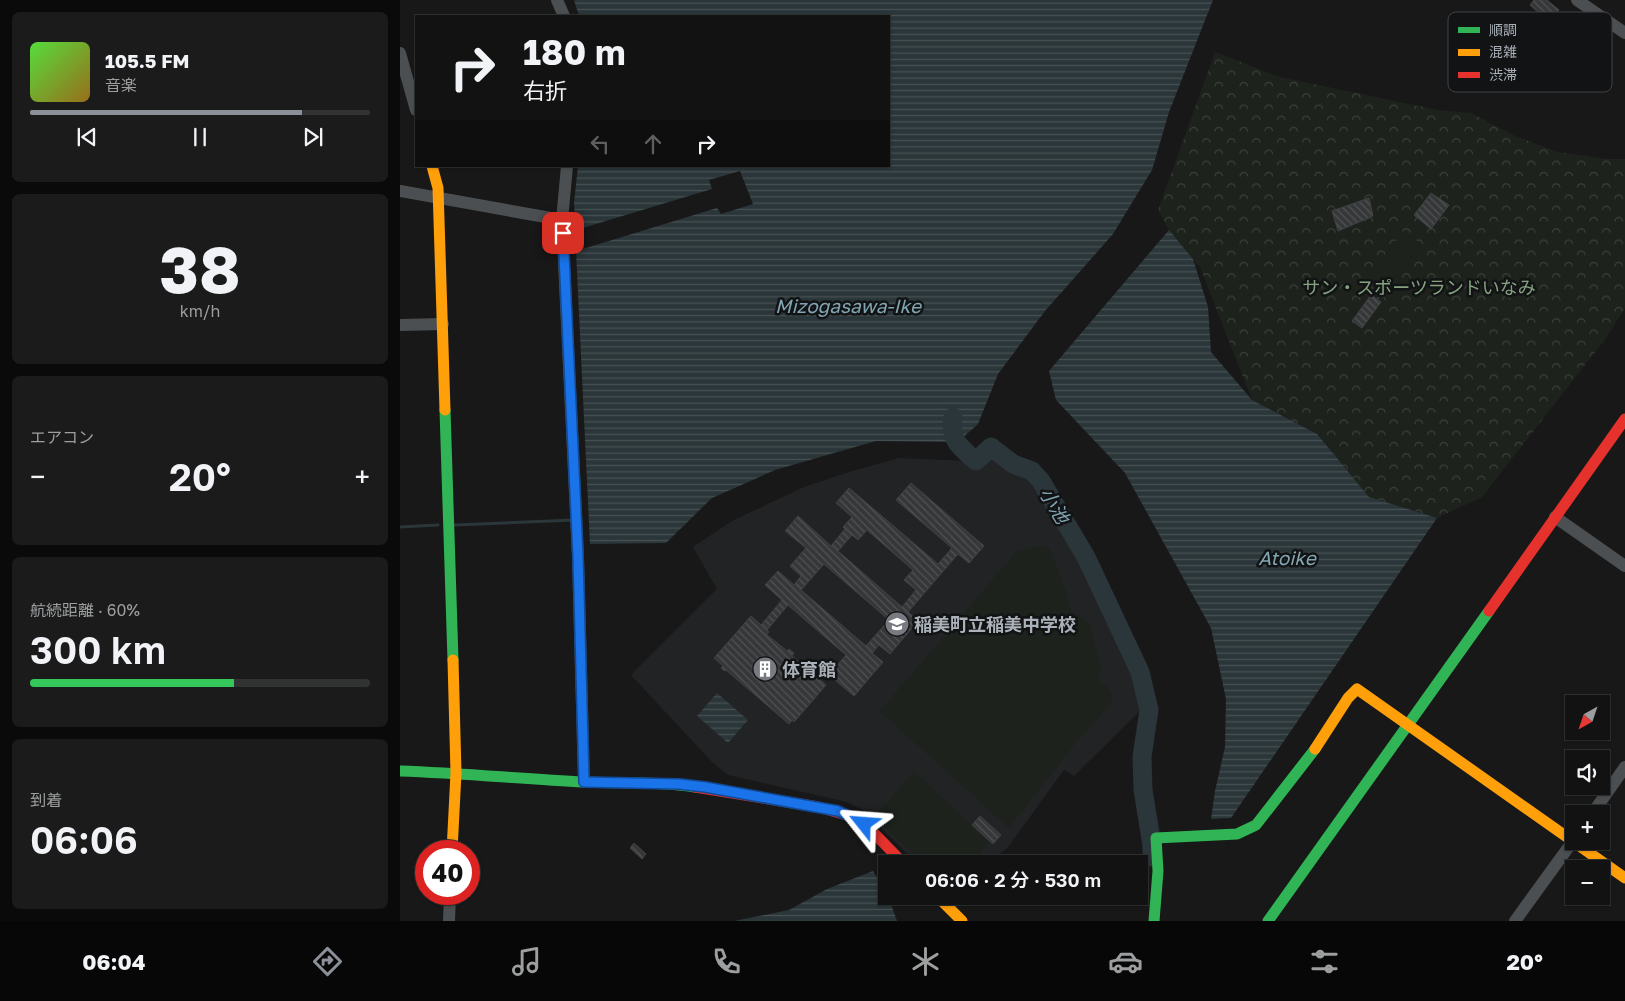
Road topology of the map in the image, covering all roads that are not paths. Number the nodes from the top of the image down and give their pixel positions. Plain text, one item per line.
1 (557, 0) edge
2 (1577, 0) edge
3 (1594, 12) edge
4 (564, 15) edge
5 (1612, 24) edge
6 (1625, 33) edge
7 (400, 53) edge
8 (402, 69) edge
9 (415, 107) edge
10 (432, 167) edge
11 (567, 167) edge
12 (400, 191) edge
13 (439, 198) junction
14 (562, 220) junction
15 (443, 324) junction
16 (400, 325) edge
17 (1625, 419) edge
18 (1555, 517) junction
19 (1625, 566) edge
20 (1408, 724) junction
21 (1625, 767) edge
22 (400, 771) edge
23 (456, 773) junction
24 (584, 782) junction
25 (1598, 805) edge
26 (1565, 834) edge
27 (453, 840) edge
28 (1566, 850) edge
29 (1587, 850) edge
30 (895, 855) edge
31 (1625, 878) edge
32 (449, 905) edge
33 (946, 905) edge
34 (448, 921) edge
35 (962, 921) edge
36 (1154, 921) edge
37 (1268, 921) edge
38 (1515, 921) edge

1 - 4 street
2 - 3 street
5 - 6 street
7 - 8 street
8 - 9 street
10 - 13 street
11 - 14 street
12 - 13 street
13 - 14 street
13 - 15 street
14 - 24 street
15 - 16 street
15 - 23 street
17 - 18 street
18 - 19 street
18 - 20 street
20 - 26 street
20 - 36 street
20 - 37 street
21 - 25 street
22 - 23 street
23 - 24 street
23 - 27 street
24 - 30 street
28 - 38 street
29 - 31 street
32 - 34 street
33 - 35 street

